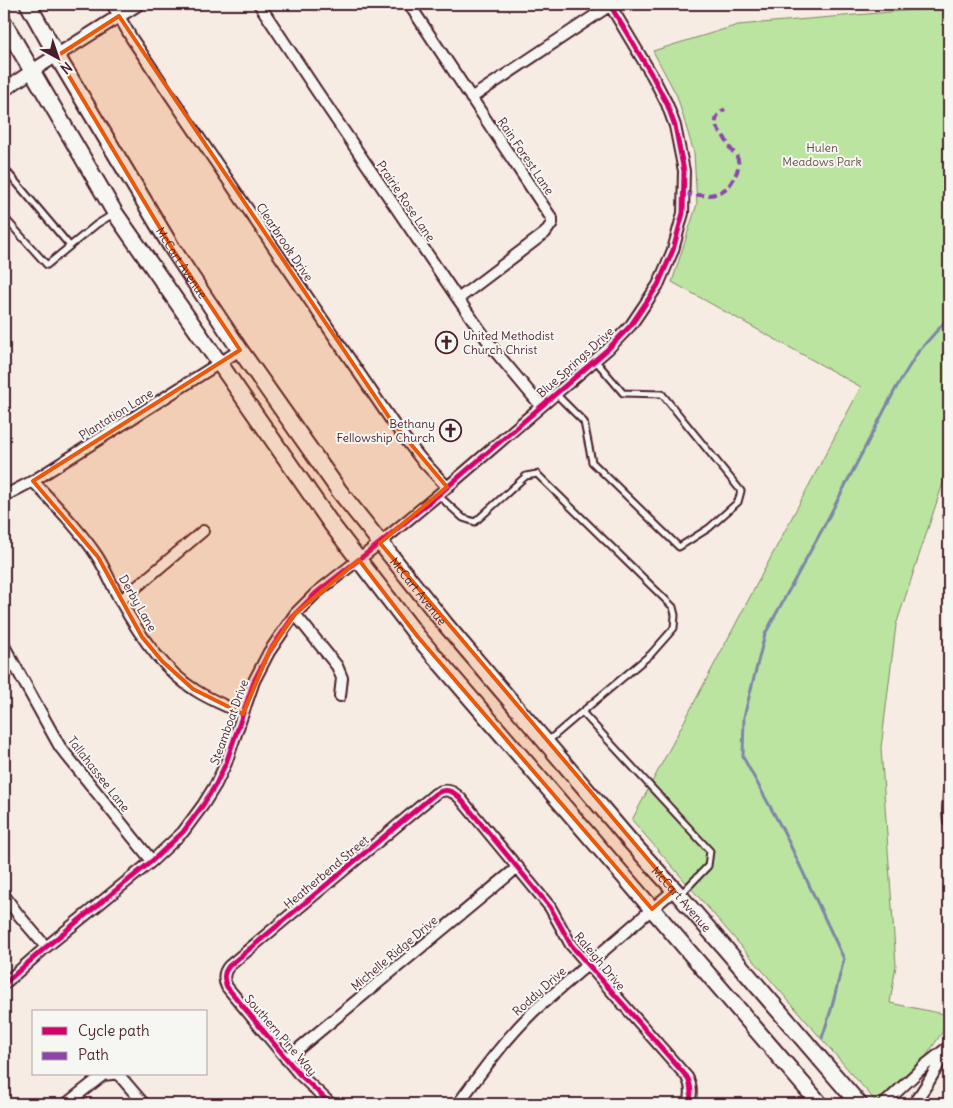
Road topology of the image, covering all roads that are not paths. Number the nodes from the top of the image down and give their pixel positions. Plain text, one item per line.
1 (28, 4) edge
2 (112, 4) edge
3 (138, 4) edge
4 (259, 4) edge
5 (408, 4) edge
6 (611, 4) edge
7 (119, 16) junction
8 (4, 23) edge
9 (57, 56) junction
10 (32, 71) junction
11 (4, 90) edge
12 (471, 98) junction
13 (4, 168) edge
14 (115, 213) junction
15 (4, 217) edge
16 (70, 246) junction
17 (458, 300) junction
18 (240, 350) junction
19 (595, 360) junction
20 (219, 363) junction
21 (556, 393) junction
22 (541, 406) junction
23 (33, 481) junction
24 (447, 487) junction
25 (438, 495) junction
26 (4, 496) edge
27 (203, 531) dead end
28 (380, 543) junction
29 (359, 560) junction
30 (120, 601) junction
31 (295, 614) junction
32 (4, 646) edge
33 (340, 696) dead end
34 (582, 712) junction
35 (243, 714) junction
36 (546, 742) junction
37 (446, 790) joint
38 (949, 793) edge
39 (949, 821) edge
40 (152, 861) junction
41 (518, 867) junction
42 (677, 893) junction
43 (4, 895) edge
44 (652, 909) junction
45 (46, 947) junction
46 (588, 964) junction
47 (224, 975) joint
48 (4, 984) edge
49 (948, 1047) edge
50 (286, 1059) junction
51 (103, 1076) edge
52 (119, 1076) edge
53 (66, 1104) edge
54 (144, 1104) edge
55 (331, 1104) edge
56 (458, 1104) edge
57 (689, 1104) edge
58 (820, 1104) edge
59 (859, 1104) edge
60 (884, 1104) edge
61 (913, 1104) edge

1 - 9 main road, McCart Avenue
2 - 7 street, Clearbrook Drive
3 - 7 street
4 - 17 street, Prairie Rose Lane
5 - 12 street, Rain Forest Lane
6 - 12 street
6 - 19 street, Blue Springs Drive
7 - 9 street
7 - 24 street, Clearbrook Drive
8 - 10 main road
9 - 10 street
9 - 18 main road, McCart Avenue
10 - 11 street
10 - 14 main road
12 - 17 street, Rain Forest Lane
13 - 16 lane
14 - 16 lane
14 - 20 main road
15 - 16 lane
17 - 22 street, Prairie Rose Lane
18 - 20 street, Plantation Lane
18 - 28 main road, McCart Avenue
19 - 21 street, Blue Springs Drive
19 - 21 lane
20 - 23 street, Plantation Lane
20 - 29 main road
21 - 22 street, Blue Springs Drive
22 - 24 street, Blue Springs Drive
23 - 26 street, Plantation Lane
23 - 30 street, Derby Lane
24 - 25 street, Blue Springs Drive
25 - 28 street, Blue Springs Drive
25 - 34 lane
27 - 30 street
28 - 29 street, Steamboat Drive
28 - 36 main road, McCart Avenue
29 - 31 street, Steamboat Drive
29 - 44 main road
30 - 35 street, Derby Lane
31 - 33 street
31 - 35 street, Steamboat Drive
32 - 40 street, Tallahassee Lane
34 - 36 lane
34 - 42 lane
35 - 40 street, Steamboat Drive
36 - 42 main road, McCart Avenue
37 - 41 street, Raleigh Drive
37 - 47 street, Heatherbend Street
38 - 39 street
40 - 45 street, Steamboat Drive
41 - 46 street, Raleigh Drive
41 - 50 street, Michelle Ridge Drive
42 - 44 street, Roddy Drive
42 - 59 main road, McCart Avenue
43 - 45 street
44 - 46 street, Roddy Drive
44 - 58 main road
45 - 48 street, Steamboat Drive
46 - 56 street, Roddy Drive
46 - 57 street, Raleigh Drive
47 - 50 street, Southern Pine Way
49 - 60 street
49 - 61 street
50 - 55 street, Southern Pine Way
51 - 53 street
52 - 54 street

